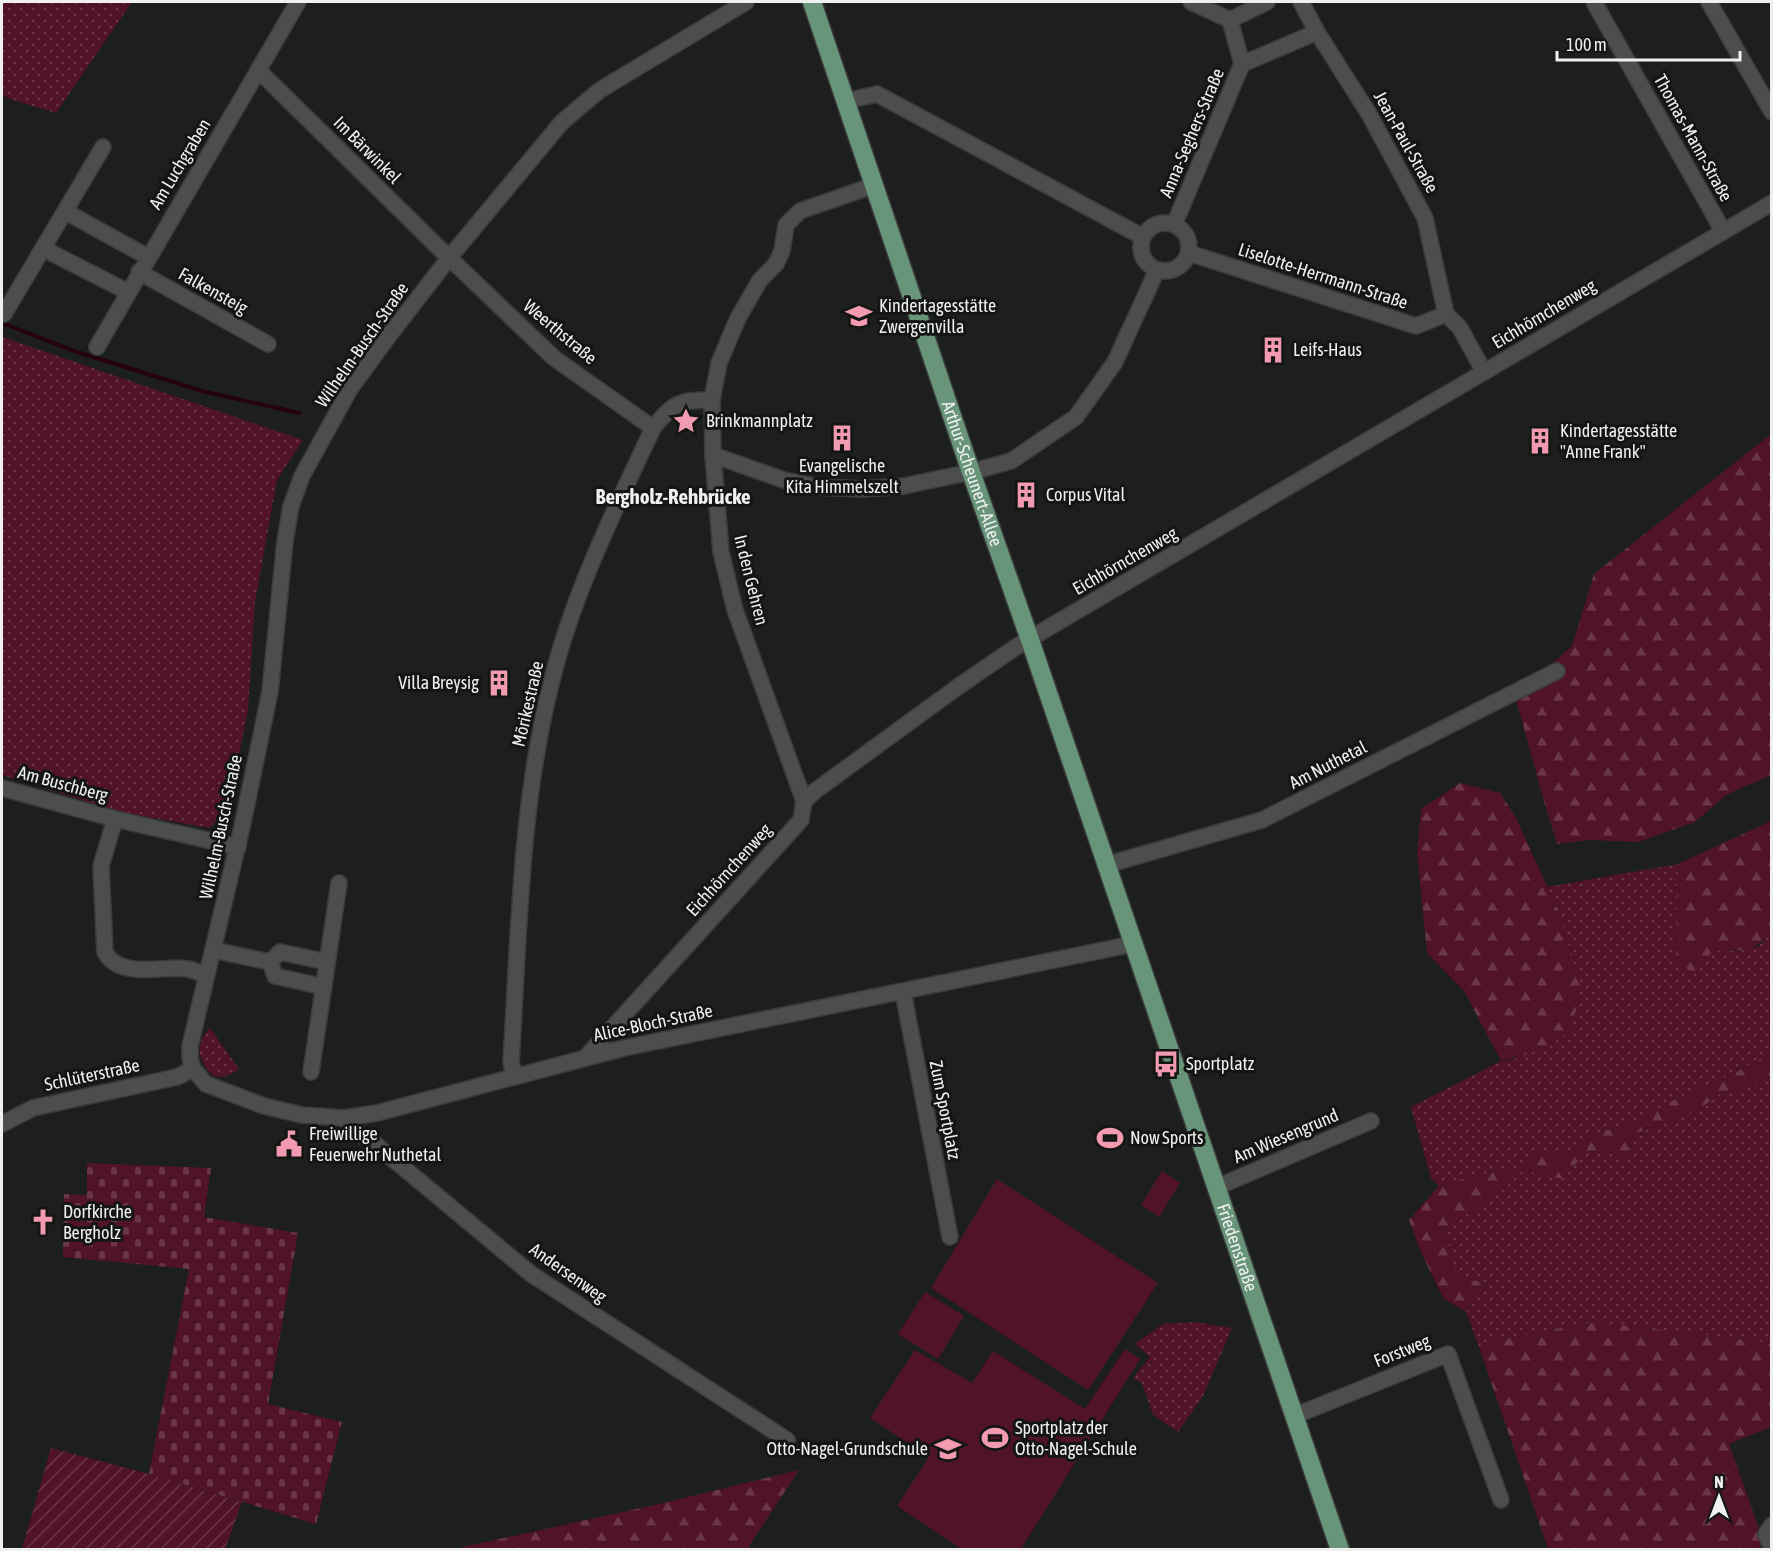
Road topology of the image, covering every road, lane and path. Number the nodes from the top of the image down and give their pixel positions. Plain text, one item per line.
1 (298, 2) edge
2 (746, 2) edge
3 (812, 2) edge
4 (1191, 2) edge
5 (1267, 2) edge
6 (1301, 2) edge
7 (1594, 2) edge
8 (1709, 2) edge
9 (1230, 20) junction
10 (1317, 32) junction
11 (1242, 64) junction
12 (258, 70) junction
13 (846, 101) junction
14 (1772, 112) edge
15 (103, 147) dead end
16 (875, 185) junction
17 (1772, 203) edge
18 (66, 212) junction
19 (1174, 225) junction
20 (1723, 231) junction
21 (1143, 237) junction
22 (44, 249) junction
23 (1189, 253) junction
24 (148, 257) junction
25 (450, 258) junction
26 (1157, 270) junction
27 (139, 272) junction
28 (128, 292) junction
29 (4, 314) dead end
30 (1446, 314) junction
31 (268, 344) dead end
32 (97, 347) dead end
33 (1484, 372) junction
34 (712, 400) junction
35 (653, 428) junction
36 (713, 455) junction
37 (970, 472) junction
38 (1030, 640) junction
39 (1557, 671) dead end
40 (2, 788) edge
41 (804, 801) junction
42 (115, 819) junction
43 (238, 847) junction
44 (1106, 865) junction
45 (339, 883) dead end
46 (1133, 944) junction
47 (213, 950) junction
48 (270, 962) junction
49 (327, 962) junction
50 (206, 975) junction
51 (324, 987) junction
52 (903, 992) junction
53 (585, 1058) junction
54 (193, 1069) junction
55 (311, 1072) dead end
56 (514, 1076) junction
57 (344, 1118) junction
58 (1371, 1121) dead end
59 (2, 1124) edge
60 (1217, 1187) junction
61 (950, 1237) dead end
62 (1294, 1416) junction
63 (787, 1440) dead end
64 (1501, 1500) dead end
65 (1772, 1525) edge
66 (1772, 1549) edge
67 (1340, 1550) edge

1 - 12 street, Am Luchgraben
2 - 25 street, Wilhelm-Busch-Straße
3 - 13 main road, Arthur-Scheunert-Allee
4 - 9 street
5 - 9 street
6 - 10 street, Jean-Paul-Straße
7 - 20 street, Thomas-Mann-Straße
8 - 14 street
9 - 11 street
10 - 11 street, Anna-Seghers-Straße
10 - 30 street, Jean-Paul-Straße
11 - 19 street, Anna-Seghers-Straße
12 - 24 street, Am Luchgraben
12 - 25 street, Im Bärwinkel
13 - 16 main road, Arthur-Scheunert-Allee
13 - 21 street
15 - 18 street
16 - 34 street, In den Gehren
16 - 37 main road, Arthur-Scheunert-Allee
17 - 20 street, Eichhörnchenweg
18 - 22 street
18 - 24 street
19 - 21 street
19 - 23 street
20 - 33 street, Eichhörnchenweg
21 - 26 street
22 - 28 street
22 - 29 street
23 - 26 street
23 - 30 street, Liselotte-Herrmann-Straße
24 - 27 street, Am Luchgraben
25 - 35 street, Weerthstraße
25 - 43 street, Wilhelm-Busch-Straße
26 - 37 street
27 - 28 street, Am Luchgraben
27 - 31 street, Falkensteig
28 - 32 street, Am Luchgraben
30 - 33 street
33 - 38 street, Eichhörnchenweg
34 - 35 street, Mörikestraße
34 - 36 street, In den Gehren
35 - 56 street, Mörikestraße
36 - 37 street
36 - 41 street, In den Gehren
37 - 38 main road, Arthur-Scheunert-Allee
38 - 41 street, Eichhörnchenweg
38 - 44 main road, Arthur-Scheunert-Allee
39 - 44 street, Am Nuthetal
40 - 42 street, Am Buschberg
41 - 53 street, Eichhörnchenweg
42 - 43 street, Am Buschberg
42 - 50 street, Am Buschberg
43 - 47 street, Wilhelm-Busch-Straße
44 - 46 main road, Arthur-Scheunert-Allee
45 - 49 street
46 - 52 street, Alice-Bloch-Straße
46 - 60 main road, Friedenstraße
47 - 48 street
47 - 50 street, Wilhelm-Busch-Straße
48 - 49 street
48 - 51 street
49 - 51 street
50 - 54 street, Wilhelm-Busch-Straße
51 - 55 street
52 - 53 street, Alice-Bloch-Straße
52 - 61 street, Zum Sportplatz
53 - 56 street, Alice-Bloch-Straße
54 - 57 street, Alice-Bloch-Straße
54 - 59 street, Schlüterstraße
56 - 57 street, Alice-Bloch-Straße
57 - 63 street, Andersenweg
58 - 60 street, Am Wiesengrund
60 - 62 main road, Friedenstraße
62 - 64 street, Forstweg
62 - 67 main road, Friedenstraße
65 - 66 street

